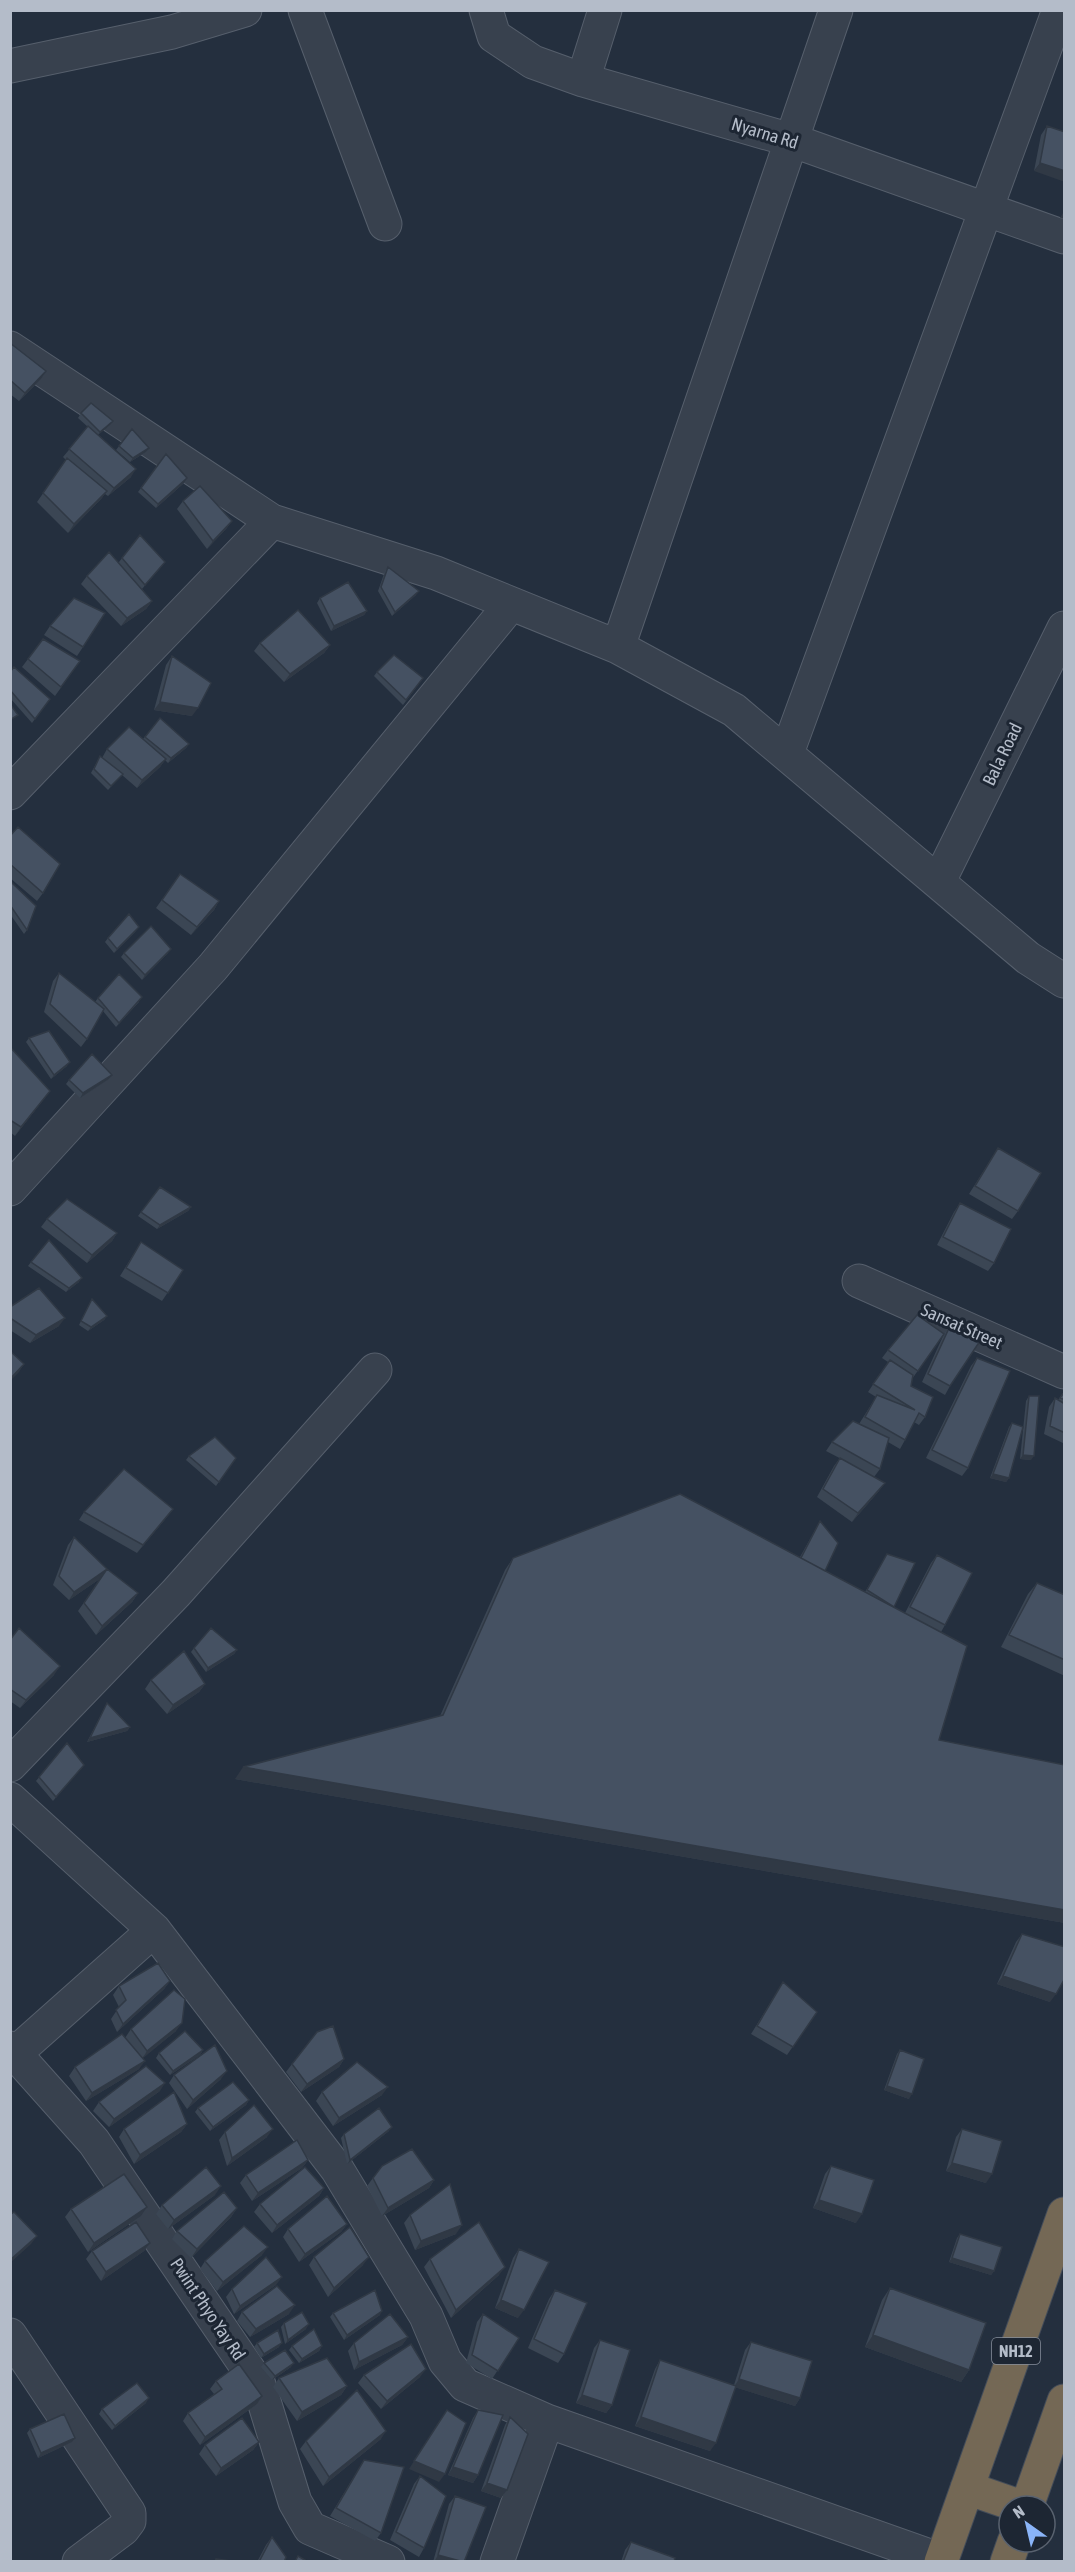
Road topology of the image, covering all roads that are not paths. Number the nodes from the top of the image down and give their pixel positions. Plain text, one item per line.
1 (245, 10) edge
2 (305, 10) edge
3 (486, 10) edge
4 (605, 10) edge
5 (836, 10) edge
6 (1059, 10) edge
7 (10, 66) edge
8 (583, 80) junction
9 (791, 140) junction
10 (986, 211) junction
11 (384, 224) dead end
12 (1065, 237) edge
13 (10, 348) edge
14 (272, 521) junction
15 (511, 604) junction
16 (1065, 628) edge
17 (618, 647) junction
18 (787, 753) junction
19 (10, 793) edge
20 (939, 881) junction
21 (1065, 981) edge
22 (10, 1189) edge
23 (859, 1281) dead end
24 (375, 1370) dead end
25 (1065, 1372) edge
26 (10, 1765) edge
27 (10, 1799) edge
28 (154, 1930) junction
29 (12, 2053) edge
30 (1065, 2214) edge
31 (10, 2335) edge
32 (1064, 2402) edge
33 (547, 2421) junction
34 (967, 2488) junction
35 (1031, 2494) edge
36 (997, 2498) edge
37 (941, 2561) edge
38 (79, 2562) edge
39 (388, 2562) edge
40 (497, 2562) edge

1 - 7 street
2 - 11 street
3 - 8 street, Nyarna Rd
4 - 8 street
5 - 9 street
6 - 10 street
8 - 9 street, Nyarna Rd
9 - 10 street, Nyarna Rd
9 - 17 street
10 - 12 street, Nyarna Rd
10 - 18 street
13 - 14 street
14 - 15 street
14 - 19 street
15 - 17 street
15 - 22 street
16 - 20 street, Bala Road
17 - 18 street
18 - 20 street
20 - 21 street
23 - 25 street, Sansat Street
24 - 26 street
27 - 28 street
28 - 29 street
28 - 33 street
29 - 39 street, Pwint Phyo Yay Rd
30 - 34 highway, NH12
31 - 38 street
32 - 35 highway
33 - 37 street
33 - 40 street
34 - 36 highway
34 - 37 highway, NH12

